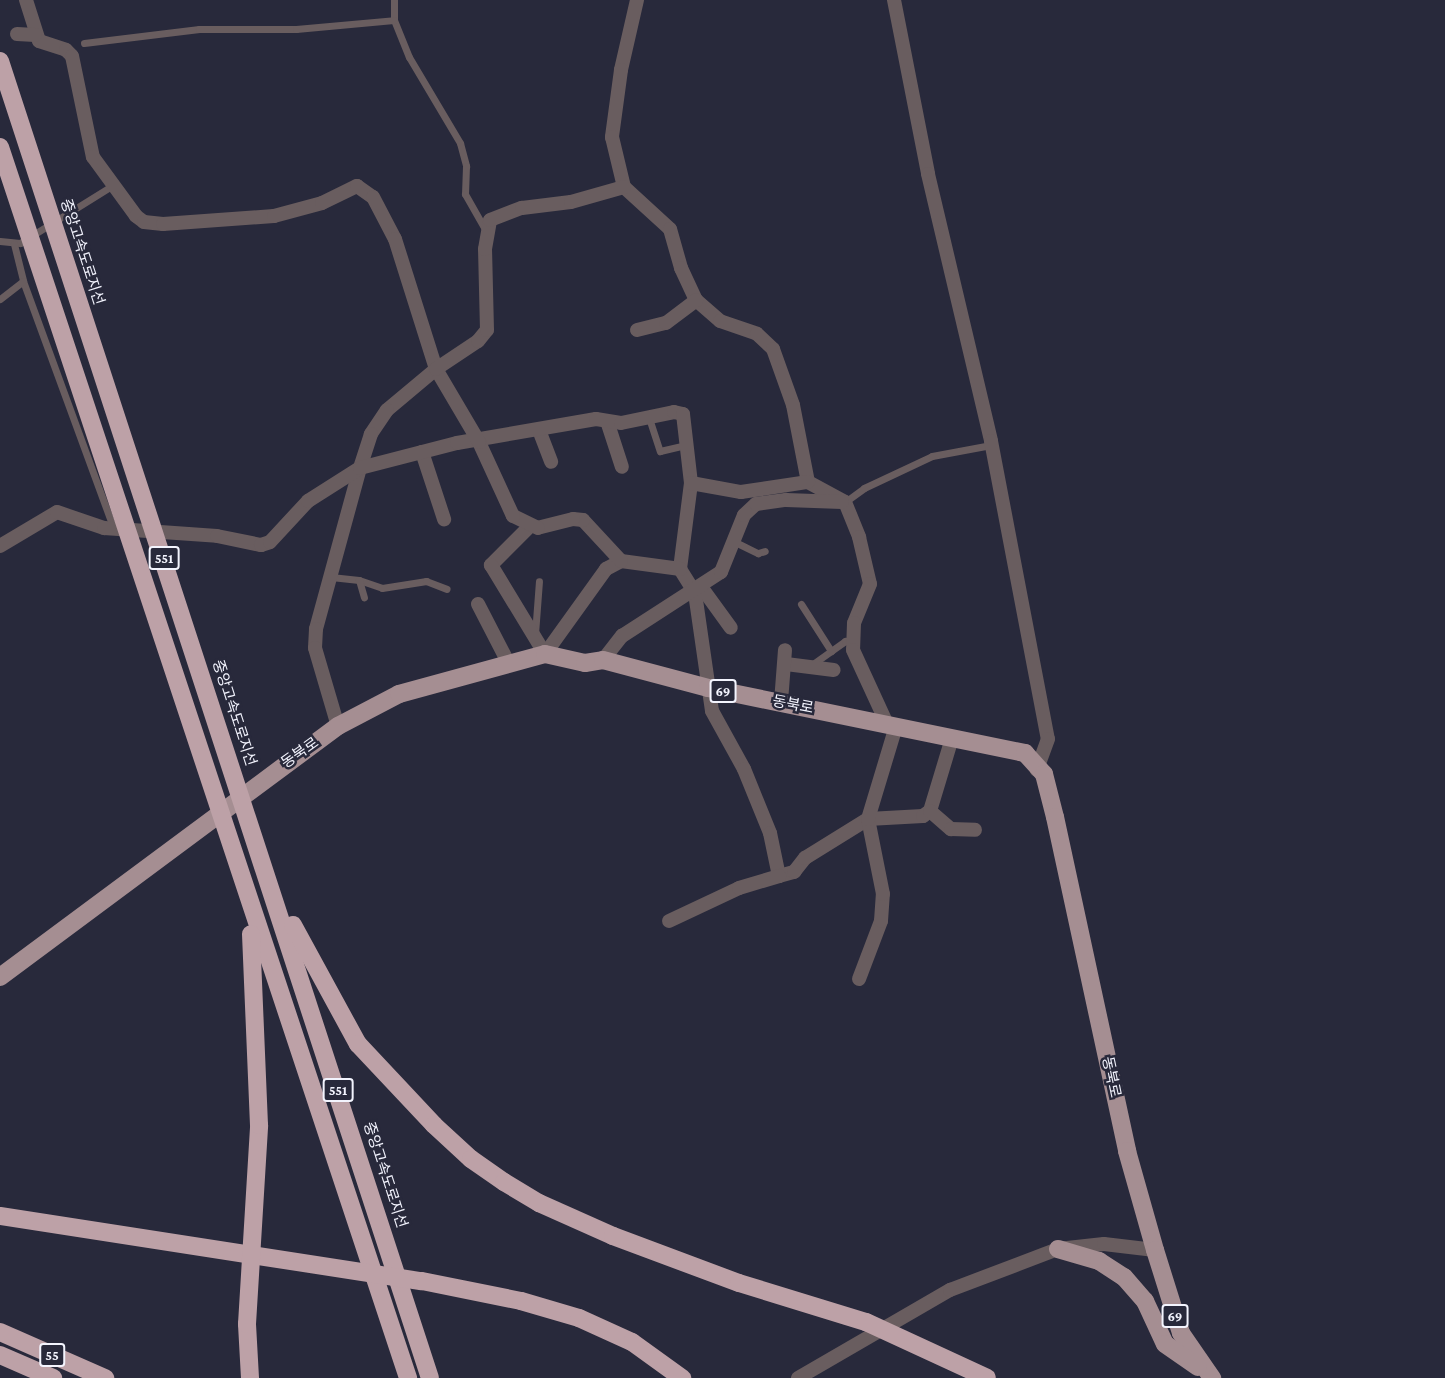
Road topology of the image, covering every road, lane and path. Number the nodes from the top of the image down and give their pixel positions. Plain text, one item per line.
1 (26, 0) edge
2 (394, 0) edge
3 (637, 0) edge
4 (894, 0) edge
5 (394, 20) junction
6 (16, 34) dead end
7 (35, 35) junction
8 (84, 43) dead end
9 (0, 61) edge
10 (0, 147) edge
11 (113, 185) junction
12 (624, 188) junction
13 (486, 231) junction
14 (0, 241) edge
15 (14, 244) junction
16 (23, 281) junction
17 (0, 299) edge
18 (696, 300) junction
19 (638, 330) dead end
20 (436, 369) junction
21 (649, 418) junction
22 (608, 424) junction
23 (539, 430) junction
24 (479, 442) junction
25 (687, 445) junction
26 (992, 445) junction
27 (422, 452) junction
28 (551, 462) dead end
29 (622, 466) dead end
30 (360, 468) junction
31 (808, 482) junction
32 (691, 483) junction
33 (844, 502) junction
34 (444, 519) dead end
35 (529, 527) junction
36 (114, 529) junction
37 (733, 541) junction
38 (0, 546) edge
39 (765, 551) dead end
40 (621, 561) junction
41 (680, 569) junction
42 (331, 577) junction
43 (359, 580) junction
44 (539, 581) dead end
45 (447, 589) dead end
46 (698, 590) junction
47 (364, 597) dead end
48 (478, 604) dead end
49 (801, 604) dead end
50 (731, 628) dead end
51 (534, 636) junction
52 (853, 640) junction
53 (785, 650) dead end
54 (831, 651) junction
55 (545, 654) junction
56 (603, 660) junction
57 (509, 664) junction
58 (786, 664) junction
59 (809, 668) junction
60 (834, 670) dead end
61 (708, 688) junction
62 (781, 702) junction
63 (892, 725) junction
64 (338, 726) junction
65 (952, 738) junction
66 (1037, 770) junction
67 (930, 811) junction
68 (868, 819) junction
69 (975, 830) dead end
70 (779, 876) junction
71 (270, 882) junction
72 (250, 907) junction
73 (669, 921) dead end
74 (0, 977) edge
75 (859, 979) dead end
76 (0, 1216) edge
77 (1058, 1249) junction
78 (1155, 1250) junction
79 (0, 1332) edge
80 (0, 1355) edge
81 (1211, 1376) edge
82 (52, 1378) edge
83 (105, 1378) edge
84 (250, 1378) edge
85 (408, 1378) edge
86 (430, 1378) edge
87 (682, 1378) edge
88 (798, 1378) edge
89 (987, 1378) edge

1 - 7 street
2 - 5 lane
3 - 12 street
4 - 26 street
5 - 8 lane
5 - 13 lane
6 - 7 street
7 - 11 street
9 - 71 highway, 중앙고속도로지선 / 551
10 - 72 highway, 551
11 - 15 lane
11 - 20 street
12 - 13 street
12 - 18 street
13 - 20 street
14 - 15 lane
15 - 16 lane
16 - 17 lane
16 - 36 lane
18 - 19 street
18 - 31 street
20 - 24 street
20 - 30 street
21 - 22 street
21 - 25 lane
21 - 25 street
22 - 23 street
22 - 29 street
23 - 24 street
23 - 28 street
24 - 27 street
24 - 35 street
25 - 32 street
26 - 33 lane
26 - 66 street
27 - 30 street
27 - 34 street
30 - 36 street
30 - 42 street
31 - 32 street
31 - 33 street
32 - 41 street
33 - 37 street
33 - 52 street
35 - 40 street
35 - 51 street
36 - 38 street
37 - 39 lane
37 - 46 street
40 - 41 street
40 - 55 street
41 - 46 street
42 - 43 lane
42 - 64 street
43 - 45 lane
43 - 47 lane
44 - 51 lane
46 - 50 street
46 - 56 street
46 - 61 street
48 - 57 street
49 - 54 lane
51 - 55 street
52 - 54 lane
52 - 63 street
53 - 58 street
54 - 59 lane
55 - 56 main road, 동북로 / 69
55 - 57 main road, 동북로 / 69
56 - 61 main road, 동북로 / 69
57 - 64 main road, 동북로 / 69
58 - 59 street
58 - 62 street
59 - 60 street
61 - 62 main road, 동북로 / 69
61 - 70 street
62 - 63 main road, 동북로 / 69
63 - 65 main road, 동북로 / 69
63 - 68 street
64 - 74 main road, 동북로 / 69
65 - 66 main road, 동북로 / 69
65 - 67 street
66 - 78 main road, 동북로 / 69
67 - 68 street
67 - 69 street
68 - 70 street
68 - 75 street
70 - 73 street
71 - 86 highway, 중앙고속도로지선 / 551
71 - 89 highway
72 - 84 highway
72 - 85 highway, 551
76 - 87 highway
77 - 78 street
77 - 81 main road
77 - 88 street
78 - 81 main road, 동북로 / 69
79 - 83 highway, 55
80 - 82 highway, 55

